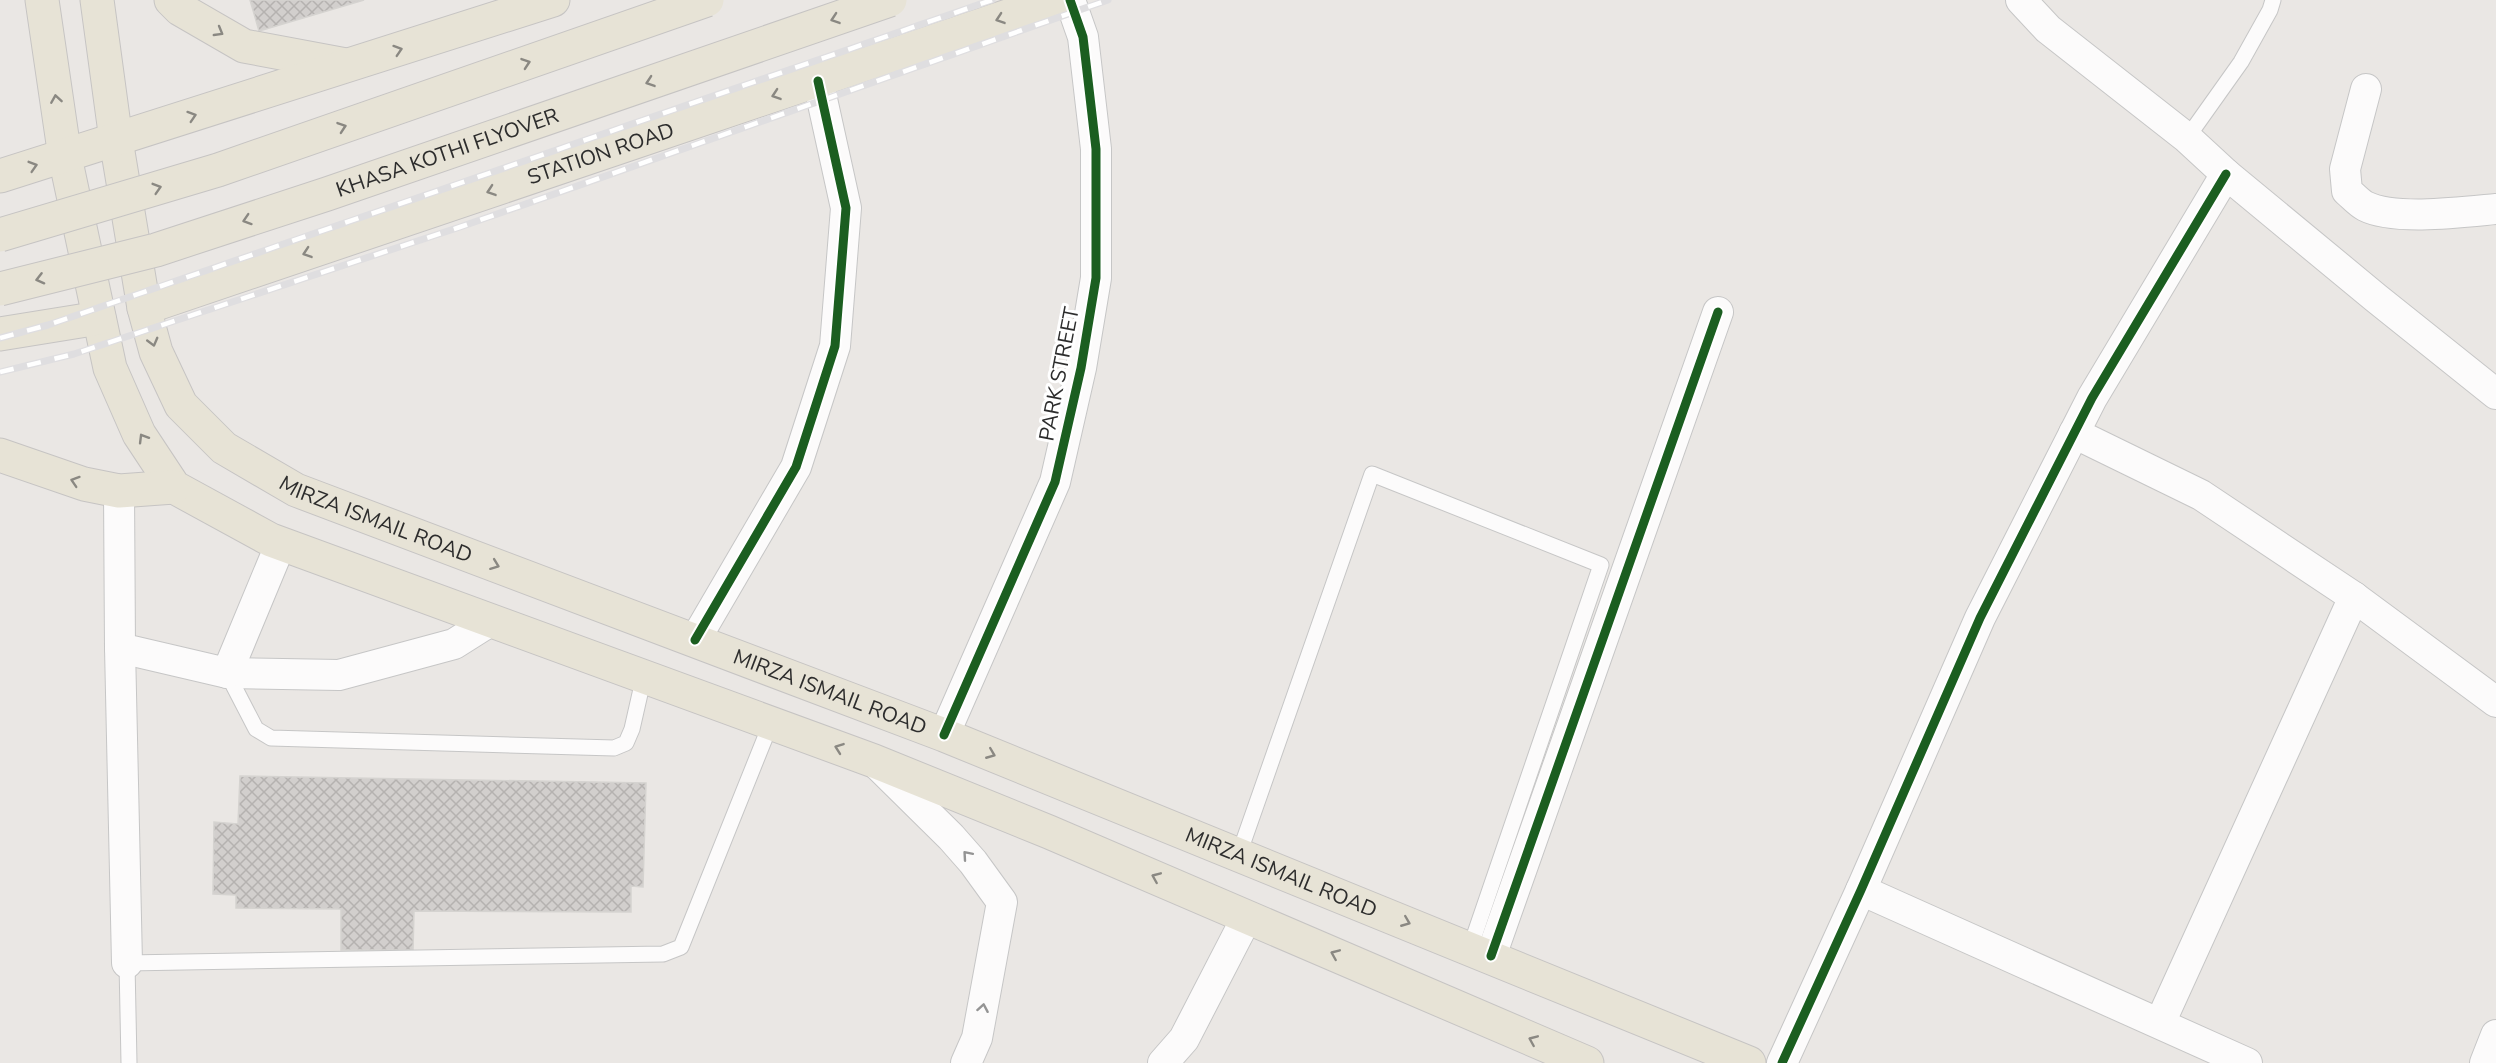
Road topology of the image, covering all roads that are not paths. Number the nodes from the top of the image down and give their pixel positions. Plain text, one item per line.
1 (42, 0) edge
2 (97, 0) edge
3 (171, 0) edge
4 (553, 0) edge
5 (706, 0) edge
6 (890, 0) edge
7 (1055, 0) edge
8 (1070, 0) edge
9 (2021, 0) edge
10 (2272, 0) edge
11 (348, 66) junction
12 (818, 81) junction
13 (2366, 89) dead end
14 (2187, 138) junction
15 (116, 140) junction
16 (65, 157) junction
17 (2226, 174) junction
18 (0, 176) edge
19 (2496, 209) edge
20 (0, 236) edge
21 (0, 290) edge
22 (144, 308) junction
23 (1718, 312) dead end
24 (99, 318) junction
25 (0, 334) edge
26 (2496, 394) edge
27 (2074, 433) junction
28 (0, 455) edge
29 (174, 487) junction
30 (119, 490) junction
31 (281, 543) junction
32 (2354, 597) junction
33 (492, 620) junction
34 (695, 640) junction
35 (120, 648) junction
36 (227, 673) junction
37 (644, 676) junction
38 (2496, 702) edge
39 (771, 723) junction
40 (944, 735) junction
41 (874, 761) junction
42 (1239, 854) junction
43 (1862, 890) junction
44 (1247, 917) junction
45 (1481, 952) junction
46 (127, 963) junction
47 (2160, 1023) junction
48 (2496, 1035) edge
49 (129, 1063) edge
50 (966, 1063) edge
51 (1163, 1063) edge
52 (1587, 1063) edge
53 (1749, 1063) edge
54 (1782, 1063) edge
55 (2247, 1063) edge
56 (2485, 1063) edge

16 -> 1 main road
2 - 15 main road, MIRZA ISMAIL ROAD
3 -> 11 main road
11 -> 4 main road
20 -> 5 main road, bridge
6 -> 21 main road, KHASA KOTHI FLYOVER, bridge
7 -> 12 main road, STATION ROAD
8 - 40 street, PARK STREET
9 - 14 street
10 - 14 lane
15 -> 11 main road
12 -> 22 main road, STATION ROAD
12 - 34 street
13 - 19 street
14 - 17 street
15 - 16 main road
15 - 22 main road, MIRZA ISMAIL ROAD
18 -> 16 main road
16 - 24 main road
17 - 26 street
17 - 27 street
22 -> 34 main road, MIRZA ISMAIL ROAD
23 - 45 street
24 - 25 main road
29 -> 24 main road
27 - 32 street
27 - 43 street
30 -> 28 main road
29 - 30 main road
29 - 31 main road
30 - 35 street
31 - 33 main road
31 - 36 street
32 - 38 street
32 - 47 street
33 - 36 street
33 - 37 main road
34 - 40 main road, MIRZA ISMAIL ROAD
35 - 36 street
35 - 46 street
36 - 37 lane
37 - 39 main road
41 -> 39 main road
39 - 46 lane
40 -> 42 main road, MIRZA ISMAIL ROAD
44 -> 41 main road
50 -> 41 street
42 -> 45 main road, MIRZA ISMAIL ROAD
42 - 45 lane
43 - 47 street
43 - 54 street
44 - 51 street
52 -> 44 main road
45 - 53 main road, MIRZA ISMAIL ROAD
46 - 49 lane
47 - 55 street
48 - 56 street

